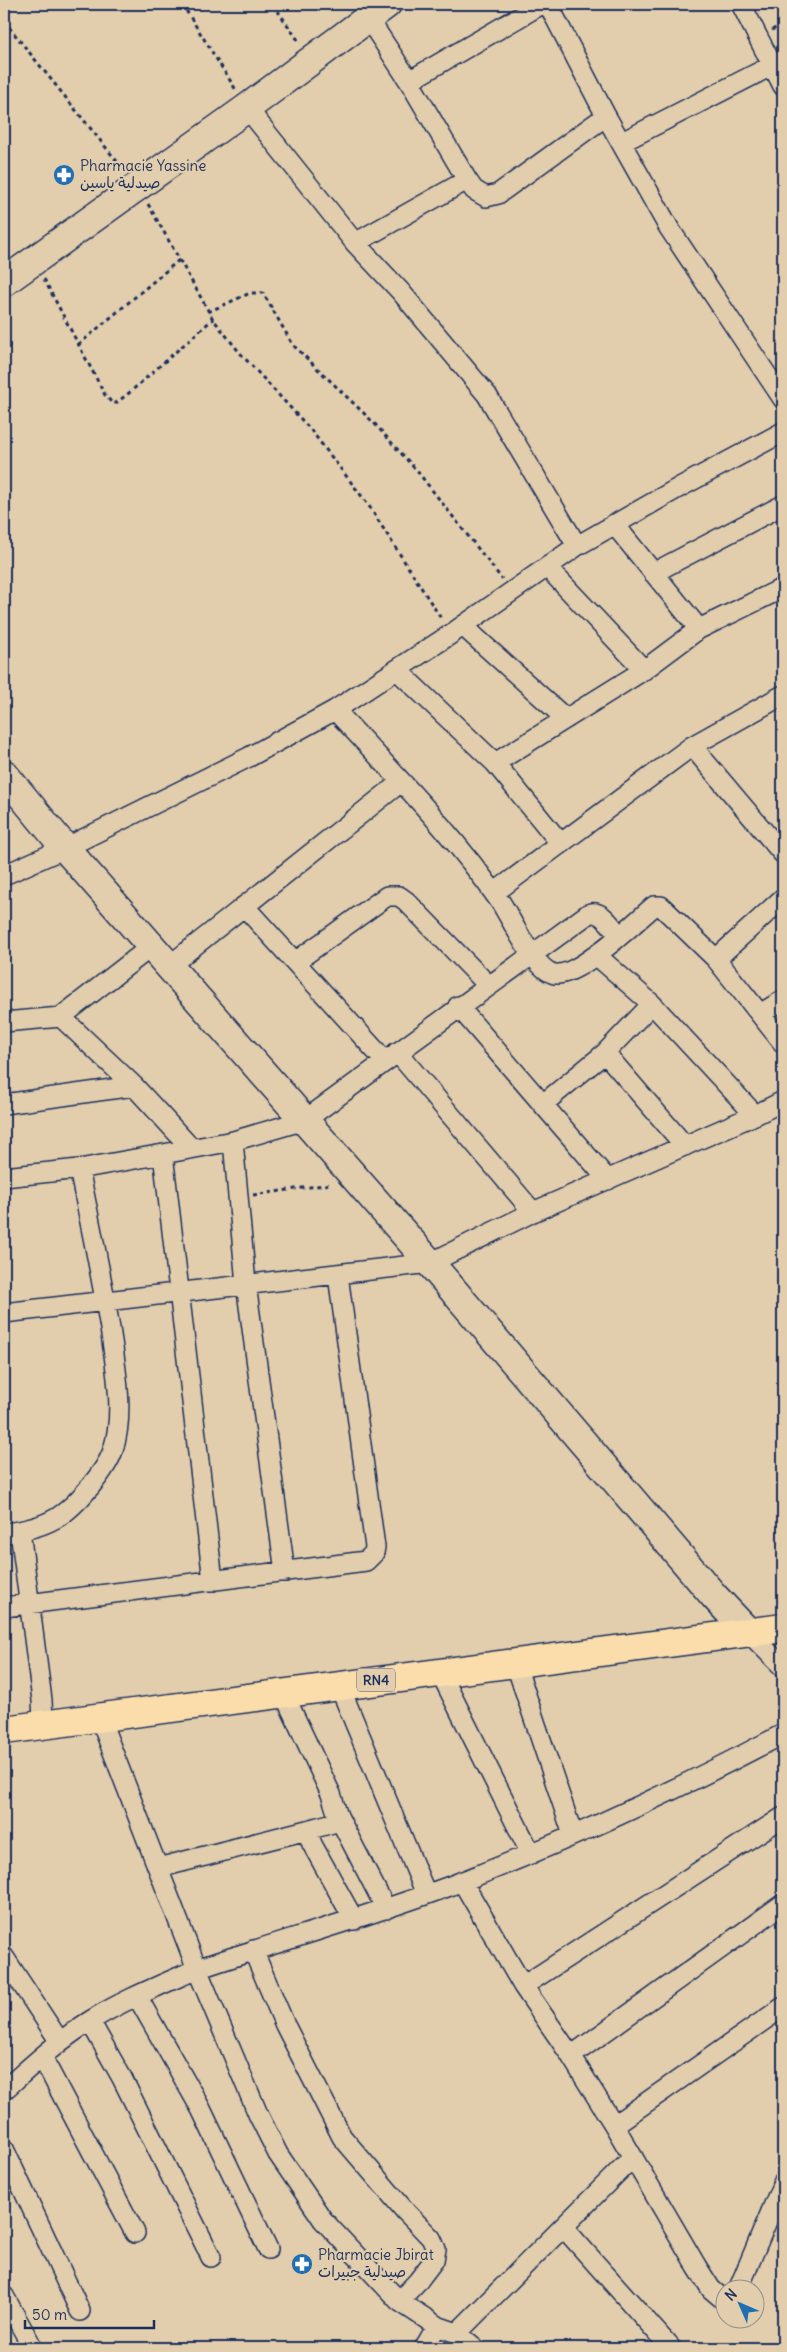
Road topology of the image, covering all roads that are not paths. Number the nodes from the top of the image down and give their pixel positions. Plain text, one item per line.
1 (542, 4) edge
2 (548, 4) edge
3 (741, 4) edge
4 (377, 11) edge
5 (773, 65) junction
6 (409, 81) junction
7 (783, 86) edge
8 (248, 108) junction
9 (606, 116) junction
10 (622, 142) junction
11 (467, 180) junction
12 (355, 243) junction
13 (4, 282) edge
14 (783, 399) edge
15 (783, 432) edge
16 (783, 505) edge
17 (614, 524) junction
18 (577, 546) junction
19 (547, 567) junction
20 (654, 573) junction
21 (783, 588) edge
22 (457, 630) junction
23 (699, 630) junction
24 (397, 670) junction
25 (644, 670) junction
26 (783, 695) edge
27 (334, 710) junction
28 (566, 719) junction
29 (692, 746) junction
30 (495, 763) junction
31 (4, 774) edge
32 (400, 782) junction
33 (561, 844) junction
34 (65, 848) junction
35 (783, 854) edge
36 (4, 875) edge
37 (494, 893) junction
38 (783, 898) edge
39 (244, 906) junction
40 (619, 936) junction
41 (152, 946) junction
42 (531, 954) junction
43 (596, 955) junction
44 (716, 959) junction
45 (295, 962) junction
46 (169, 966) junction
47 (488, 985) junction
48 (783, 1000) edge
49 (652, 1004) junction
50 (458, 1006) junction
51 (760, 1014) junction
52 (60, 1017) junction
53 (4, 1022) edge
54 (783, 1043) edge
55 (605, 1053) junction
56 (391, 1057) junction
57 (134, 1086) junction
58 (783, 1100) edge
59 (4, 1104) edge
60 (543, 1104) junction
61 (755, 1115) junction
62 (306, 1120) junction
63 (232, 1141) junction
64 (685, 1146) junction
65 (190, 1148) junction
66 (163, 1154) junction
67 (79, 1169) junction
68 (4, 1177) edge
69 (608, 1180) junction
70 (533, 1212) junction
71 (430, 1263) junction
72 (338, 1275) junction
73 (246, 1284) junction
74 (178, 1292) junction
75 (106, 1302) junction
76 (4, 1313) edge
77 (12, 1532) edge
78 (285, 1572) junction
79 (213, 1581) junction
80 (30, 1604) junction
81 (4, 1607) edge
82 (783, 1628) edge
83 (748, 1632) junction
84 (515, 1662) junction
85 (783, 1667) edge
86 (440, 1672) junction
87 (339, 1685) junction
88 (283, 1692) junction
89 (99, 1716) junction
90 (42, 1723) junction
91 (4, 1730) edge
92 (783, 1734) edge
93 (338, 1816) junction
94 (783, 1817) edge
95 (307, 1830) junction
96 (573, 1835) junction
97 (531, 1854) junction
98 (158, 1868) junction
99 (462, 1882) junction
100 (426, 1894) junction
101 (783, 1904) edge
102 (386, 1909) junction
103 (354, 1920) junction
104 (253, 1950) junction
105 (4, 1957) edge
106 (197, 1969) junction
107 (523, 1986) junction
108 (137, 1996) junction
109 (783, 2007) edge
110 (90, 2020) junction
111 (60, 2042) junction
112 (571, 2056) junction
113 (42, 2057) junction
114 (4, 2090) edge
115 (614, 2125) junction
116 (4, 2149) edge
117 (633, 2157) junction
118 (783, 2183) edge
119 (564, 2228) junction
120 (134, 2233) dead end
121 (268, 2249) dead end
122 (211, 2257) dead end
123 (742, 2280) edge
124 (714, 2292) edge
125 (4, 2296) edge
126 (399, 2301) junction
127 (80, 2311) dead end
128 (437, 2326) junction
129 (457, 2333) junction
130 (33, 2348) edge
131 (424, 2348) edge
132 (475, 2348) edge
133 (671, 2348) edge

1 - 6 street
2 - 9 street
3 - 5 street
4 - 6 street
4 - 8 street
5 - 7 street
5 - 10 street
6 - 11 street
8 - 12 street
8 - 13 street
9 - 10 street
9 - 11 street
10 - 14 street
11 - 12 street
12 - 18 street
15 - 17 street
16 - 20 street
17 - 18 street
17 - 20 street
18 - 19 street
19 - 22 street
19 - 25 street
20 - 23 street
21 - 23 street
22 - 24 street
22 - 28 street
23 - 25 street
24 - 27 street
24 - 30 street
25 - 28 street
26 - 29 street
27 - 32 street
27 - 34 street
28 - 30 street
29 - 33 street
29 - 35 street
30 - 33 street
31 - 34 street
32 - 37 street
32 - 39 street
33 - 37 street
34 - 36 street
34 - 41 street
37 - 42 street
38 - 44 street
39 - 45 street
39 - 46 street
40 - 42 street
40 - 43 street
40 - 44 street
41 - 46 street
41 - 52 street
42 - 43 street
42 - 47 street
43 - 49 street
44 - 51 street
45 - 47 street
45 - 56 street
46 - 62 street
47 - 50 street
48 - 51 street
49 - 55 street
49 - 61 street
50 - 56 street
50 - 60 street
51 - 54 street
52 - 53 street
52 - 57 street
55 - 60 street
55 - 64 street
56 - 62 street
56 - 70 street
57 - 59 street
57 - 65 street
58 - 61 street
60 - 69 street
61 - 64 street
62 - 63 street
62 - 71 street
63 - 65 street
63 - 73 street
64 - 69 street
65 - 66 street
66 - 67 street
66 - 74 street
67 - 68 street
67 - 75 street
69 - 70 street
70 - 71 street
71 - 72 street
71 - 83 street
72 - 73 street
72 - 78 street
73 - 74 street
73 - 78 street
74 - 75 street
74 - 79 street
75 - 76 street
75 - 77 street
77 - 80 street
78 - 79 street
79 - 80 street
80 - 81 street
80 - 90 street
82 - 83 main road, RN4
83 - 84 main road, RN4
83 - 85 street
84 - 86 main road, RN4
84 - 96 street
86 - 87 main road, RN4
86 - 97 street
87 - 88 main road, RN4
87 - 100 street
88 - 89 main road, RN4
88 - 93 street
89 - 90 main road, RN4
89 - 98 street
90 - 91 main road, RN4
92 - 96 street
93 - 95 street
93 - 102 street
94 - 107 street
95 - 98 street
95 - 103 street
96 - 97 street
97 - 99 street
98 - 106 street
99 - 100 street
99 - 107 street
100 - 102 street
101 - 112 street
102 - 103 street
103 - 104 street
104 - 106 street
104 - 126 street
105 - 111 street
106 - 108 street
106 - 126 street
107 - 112 street
108 - 110 street
108 - 121 street
109 - 115 street
110 - 111 street
110 - 122 street
111 - 113 street
112 - 115 street
113 - 114 street
113 - 120 street
115 - 117 street
116 - 127 street
117 - 119 street
117 - 124 street
118 - 123 street
119 - 129 street
119 - 133 street
125 - 130 street
126 - 128 street
128 - 129 street
128 - 131 street
129 - 132 street

